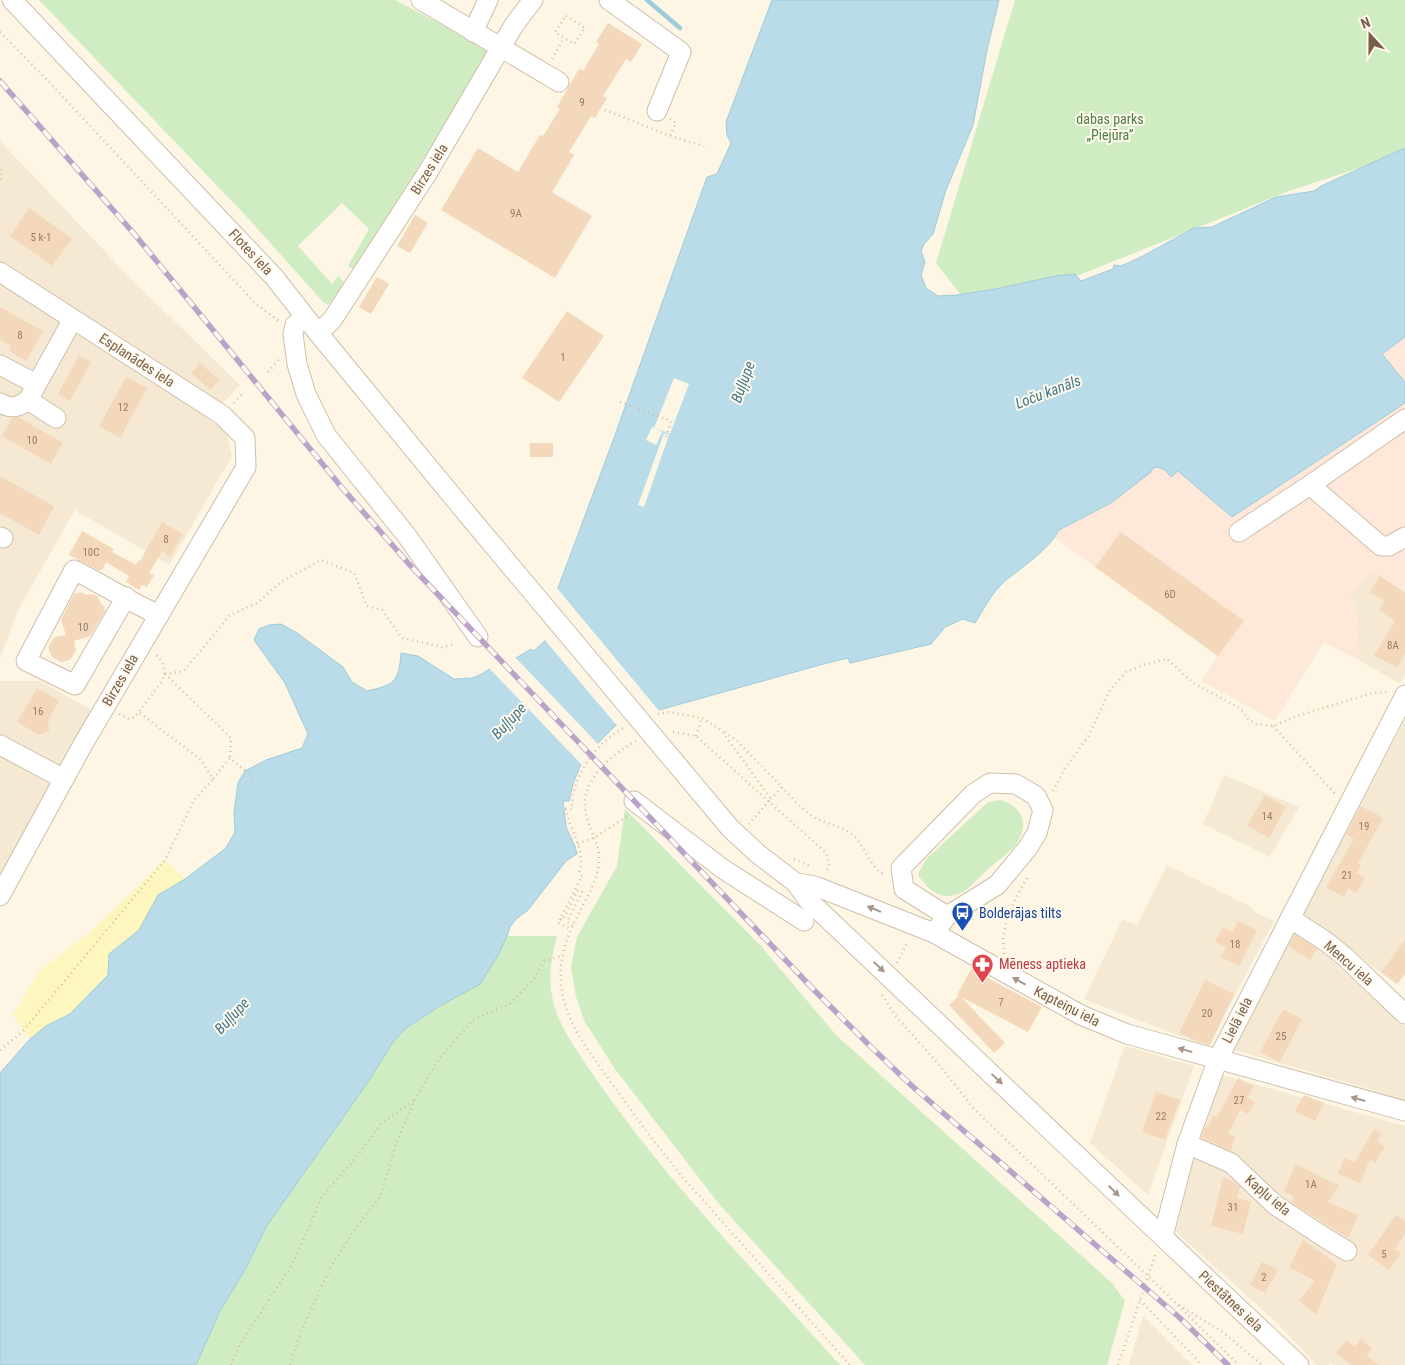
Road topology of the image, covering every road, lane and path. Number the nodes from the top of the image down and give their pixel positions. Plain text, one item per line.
1 (12, 0) edge
2 (421, 0) edge
3 (488, 0) edge
4 (533, 0) edge
5 (609, 0) edge
6 (0, 32) edge
7 (473, 32) junction
8 (564, 38) junction
9 (501, 49) junction
10 (551, 77) joint
11 (605, 110) dead end
12 (657, 111) dead end
13 (704, 146) dead end
14 (0, 169) edge
15 (0, 181) edge
16 (0, 272) edge
17 (305, 317) junction
18 (73, 319) junction
19 (279, 322) dead end
20 (318, 333) junction
21 (0, 364) edge
22 (32, 392) junction
23 (620, 402) dead end
24 (0, 403) edge
25 (56, 418) dead end
26 (1405, 419) edge
27 (665, 440) dead end
28 (246, 467) joint
29 (1310, 485) junction
30 (1239, 532) dead end
31 (1405, 537) edge
32 (126, 597) junction
33 (159, 615) junction
34 (478, 637) dead end
35 (454, 644) dead end
36 (141, 646) junction
37 (165, 674) junction
38 (1398, 693) edge
39 (106, 705) junction
40 (140, 713) junction
41 (702, 718) dead end
42 (1273, 726) junction
43 (721, 730) dead end
44 (672, 732) dead end
45 (696, 736) junction
46 (644, 738) dead end
47 (0, 745) edge
48 (230, 758) junction
49 (252, 777) dead end
50 (64, 779) junction
51 (213, 780) junction
52 (782, 787) junction
53 (771, 799) dead end
54 (769, 802) junction
55 (634, 806) joint
56 (1347, 806) junction
57 (1043, 810) junction
58 (730, 828) joint
59 (754, 828) dead end
60 (595, 837) junction
61 (578, 844) dead end
62 (788, 854) dead end
63 (816, 870) dead end
64 (825, 873) dead end
65 (1029, 874) dead end
66 (796, 883) junction
67 (904, 889) junction
68 (0, 896) edge
69 (947, 916) junction
70 (1290, 918) junction
71 (560, 919) dead end
72 (804, 921) dead end
73 (571, 930) junction
74 (934, 933) junction
75 (1005, 955) dead end
76 (562, 956) junction
77 (882, 993) dead end
78 (1402, 1004) edge
79 (0, 1050) edge
80 (1218, 1059) junction
81 (416, 1100) junction
82 (1405, 1111) edge
83 (1187, 1144) junction
84 (1162, 1237) junction
85 (1346, 1250) dead end
86 (1148, 1276) junction
87 (1140, 1300) junction
88 (1175, 1302) junction
89 (231, 1365) edge
90 (290, 1365) edge
91 (850, 1365) edge
92 (1118, 1365) edge
93 (1202, 1365) edge
94 (1239, 1365) edge
95 (1262, 1365) edge
96 (1299, 1365) edge

1 - 17 street, Flotes iela
2 - 7 street
3 - 7 street
4 - 9 street, Birzes iela
5 - 12 street
6 - 19 path
7 - 9 street
8 - 8 path
8 - 10 path
9 - 10 street
9 - 20 street, Birzes iela
11 - 13 path
14 - 15 path
16 - 18 street, Esplanādes iela
17 - 20 street, Flotes iela
17 - 34 street
18 - 22 street
18 - 28 street, Esplanādes iela
20 - 58 street, Flotes iela, bridge
21 - 22 street
22 - 24 street
22 - 25 street
23 - 27 path
26 - 29 street
28 - 33 street, Birzes iela
29 - 30 street
29 - 31 street
32 - 32 street
32 - 33 street
33 - 36 street, Birzes iela
35 - 37 path
36 - 37 path
36 - 39 street, Birzes iela
37 - 40 path
37 - 48 path
38 - 42 path
38 - 56 street, Lielā iela
39 - 40 path
39 - 50 street, Birzes iela
40 - 51 path
41 - 45 path
42 - 56 path
42 - 57 path
43 - 52 path
44 - 45 path
45 - 54 path
46 - 60 path
47 - 50 street
48 - 49 path
48 - 51 path
50 - 68 street, Birzes iela
51 - 79 path
52 - 53 path
52 - 67 path
54 - 59 path
54 - 64 path
55 - 60 path
55 - 72 street
56 - 70 street, Lielā iela
57 - 67 street
57 - 69 street
58 - 66 street, Kapteiņu iela
60 - 61 path
60 - 73 path
62 - 63 path
65 - 75 path
74 -> 66 street, Kapteiņu iela
66 -> 84 street, Piestātnes iela
67 - 69 street
69 - 74 street
70 - 78 street, Mencu iela
70 - 80 street, Lielā iela
71 - 73 path
73 - 76 path
80 -> 74 street, Kapteiņu iela
76 - 81 path
76 - 91 path
77 - 86 path
82 -> 80 street, Kapteiņu iela
80 - 83 street, Lielā iela
81 - 89 path
81 - 90 path
83 - 84 street, Lielā iela
83 - 85 street, Kapļu iela
84 - 86 path
84 - 96 street, Piestātnes iela
86 - 87 path
86 - 88 path
87 - 92 path
87 - 93 path
88 - 94 path
88 - 95 path

